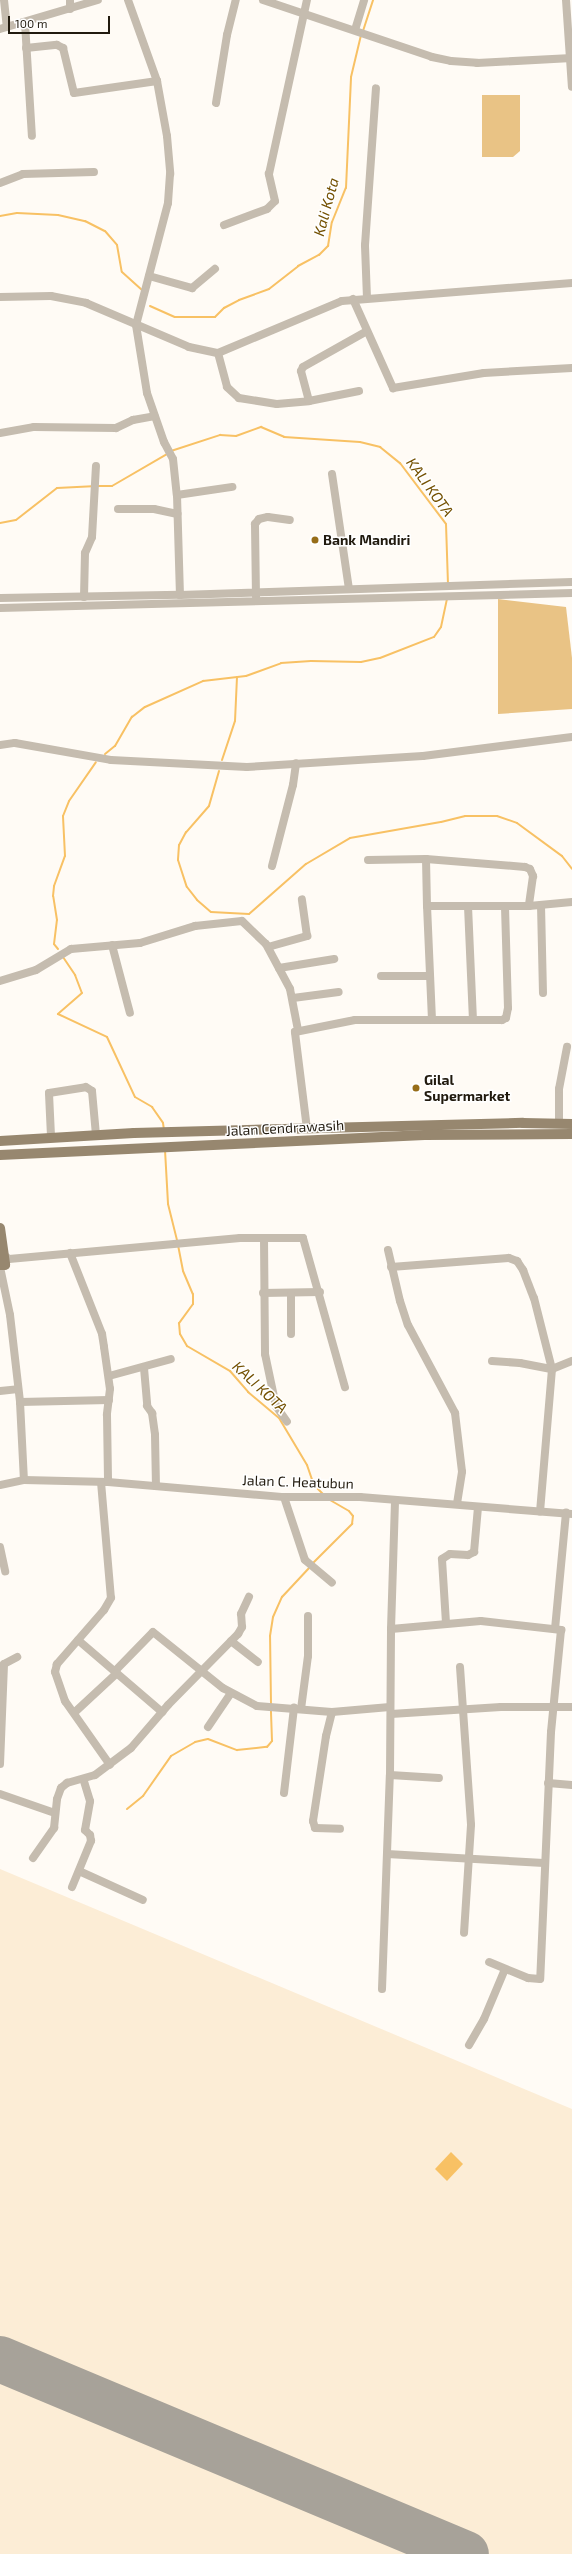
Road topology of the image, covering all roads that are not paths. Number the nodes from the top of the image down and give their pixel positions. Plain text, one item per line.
1 (4, 0) edge
2 (70, 0) edge
3 (98, 0) edge
4 (128, 0) edge
5 (236, 0) edge
6 (263, 0) edge
7 (307, 0) edge
8 (364, 0) edge
9 (566, 0) edge
10 (70, 9) junction
11 (304, 14) junction
12 (25, 23) junction
13 (4, 28) edge
14 (356, 30) junction
15 (26, 48) junction
16 (571, 58) edge
17 (157, 81) junction
18 (572, 87) edge
19 (376, 88) dead end
20 (216, 103) dead end
21 (32, 136) dead end
22 (94, 172) dead end
23 (0, 183) edge
24 (224, 225) dead end
25 (215, 269) dead end
26 (149, 276) junction
27 (572, 283) edge
28 (0, 297) edge
29 (367, 298) junction
30 (353, 299) junction
31 (136, 324) junction
32 (367, 331) junction
33 (218, 353) junction
34 (572, 368) edge
35 (359, 391) dead end
36 (309, 401) junction
37 (155, 416) junction
38 (0, 433) edge
39 (96, 466) dead end
40 (332, 474) dead end
41 (232, 487) dead end
42 (177, 494) junction
43 (118, 509) dead end
44 (177, 514) junction
45 (290, 520) dead end
46 (572, 582) edge
47 (349, 590) junction
48 (572, 593) edge
49 (180, 595) junction
50 (84, 597) junction
51 (256, 597) junction
52 (0, 598) edge
53 (0, 608) edge
54 (572, 737) edge
55 (0, 745) edge
56 (296, 763) junction
57 (426, 859) junction
58 (368, 860) dead end
59 (272, 866) dead end
60 (302, 899) dead end
61 (572, 902) edge
62 (541, 905) junction
63 (427, 906) junction
64 (468, 906) junction
65 (505, 906) junction
66 (529, 906) junction
67 (112, 945) junction
68 (268, 947) junction
69 (334, 959) dead end
70 (279, 968) junction
71 (381, 976) dead end
72 (430, 976) junction
73 (0, 981) edge
74 (339, 992) dead end
75 (543, 993) dead end
76 (293, 998) junction
77 (130, 1013) dead end
78 (432, 1020) junction
79 (473, 1020) junction
80 (298, 1030) junction
81 (567, 1047) dead end
82 (559, 1123) junction
83 (572, 1124) edge
84 (307, 1129) junction
85 (426, 1130) junction
86 (231, 1132) junction
87 (116, 1134) junction
88 (572, 1134) edge
89 (96, 1135) junction
90 (51, 1136) junction
91 (0, 1141) edge
92 (232, 1144) junction
93 (118, 1148) junction
94 (0, 1155) edge
95 (0, 1228) edge
96 (264, 1238) junction
97 (388, 1250) dead end
98 (70, 1254) junction
99 (3, 1262) edge
100 (391, 1267) junction
101 (320, 1292) junction
102 (263, 1293) junction
103 (291, 1294) junction
104 (291, 1334) dead end
105 (171, 1359) dead end
106 (492, 1361) dead end
107 (572, 1361) edge
108 (144, 1368) junction
109 (552, 1369) junction
110 (109, 1376) junction
111 (345, 1387) dead end
112 (18, 1389) junction
113 (0, 1391) edge
114 (109, 1400) junction
115 (20, 1402) junction
116 (287, 1422) dead end
117 (24, 1480) junction
118 (105, 1482) junction
119 (0, 1485) edge
120 (156, 1486) junction
121 (284, 1497) junction
122 (395, 1500) junction
123 (457, 1504) junction
124 (478, 1507) junction
125 (540, 1511) junction
126 (569, 1514) edge
127 (0, 1547) edge
128 (5, 1571) dead end
129 (332, 1583) dead end
130 (249, 1597) dead end
131 (308, 1616) dead end
132 (446, 1623) junction
133 (391, 1629) junction
134 (555, 1629) junction
135 (78, 1640) junction
136 (231, 1641) junction
137 (17, 1657) dead end
138 (258, 1662) dead end
139 (460, 1666) dead end
140 (116, 1672) junction
141 (200, 1672) junction
142 (2, 1689) edge
143 (231, 1693) junction
144 (553, 1706) junction
145 (572, 1707) edge
146 (297, 1709) junction
147 (462, 1709) junction
148 (390, 1711) junction
149 (75, 1712) junction
150 (162, 1712) junction
151 (332, 1712) junction
152 (208, 1727) dead end
153 (0, 1764) edge
154 (110, 1765) junction
155 (390, 1775) junction
156 (439, 1778) dead end
157 (84, 1780) junction
158 (548, 1783) junction
159 (572, 1785) edge
160 (284, 1793) dead end
161 (0, 1794) edge
162 (55, 1813) junction
163 (340, 1830) dead end
164 (387, 1854) junction
165 (32, 1858) dead end
166 (469, 1861) junction
167 (544, 1863) junction
168 (79, 1871) junction
169 (72, 1887) dead end
170 (143, 1900) dead end
171 (464, 1933) dead end
172 (489, 1962) dead end
173 (505, 1969) junction
174 (382, 1989) dead end
175 (468, 2045) dead end

1 - 13 street
2 - 10 street
3 - 10 street
4 - 17 street
5 - 20 street
6 - 11 street
7 - 11 street
8 - 14 street
9 - 16 street
10 - 12 street
11 - 14 street
11 - 24 street
12 - 13 street
12 - 15 street
14 - 16 street
15 - 17 street
15 - 21 street
16 - 18 street
17 - 26 street
19 - 29 street
22 - 23 street
25 - 26 street
26 - 31 street
27 - 29 street
28 - 31 street
29 - 30 street
30 - 32 street
30 - 33 street
31 - 33 street
31 - 37 street
32 - 34 street
32 - 36 street
33 - 36 street
35 - 36 street
37 - 38 street
37 - 42 street
39 - 50 street
40 - 47 street
41 - 42 street
42 - 44 street
43 - 44 street
44 - 49 street
45 - 51 street
46 - 47 street
47 - 51 street
48 - 51 street
49 - 50 street
49 - 51 street
50 - 52 street
51 - 53 street
54 - 56 street
55 - 56 street
56 - 59 street
57 - 58 street
57 - 63 street
57 - 66 street
60 - 68 street
61 - 62 street
62 - 66 street
62 - 75 street
63 - 64 street
63 - 72 street
64 - 65 street
64 - 79 street
65 - 66 street
65 - 79 street
67 - 68 street
67 - 73 street
67 - 77 street
68 - 70 street
69 - 70 street
70 - 76 street
71 - 72 street
72 - 78 street
74 - 76 street
76 - 80 street
78 - 79 street
78 - 80 street
80 - 84 street
81 - 82 street
82 - 83 main road, Jalan Cendrawasih
82 - 85 main road, Jalan Cendrawasih
84 - 85 main road, Jalan Cendrawasih
84 - 86 main road, Jalan Cendrawasih
85 - 88 main road, Jalan Cendrawasih
85 - 92 main road, Jalan Cendrawasih
86 - 87 main road, Jalan Cendrawasih
86 - 92 main road
87 - 89 main road, Jalan Cendrawasih
87 - 93 main road
89 - 90 main road, Jalan Cendrawasih
89 - 90 street
90 - 91 main road, Jalan Cendrawasih
92 - 93 main road, Jalan Cendrawasih
93 - 94 main road, Jalan Cendrawasih
95 - 99 main road
96 - 98 street
96 - 101 street
96 - 102 street
97 - 100 street
98 - 99 street
98 - 110 street
99 - 112 street
100 - 109 street
100 - 123 street
101 - 103 street
101 - 111 street
102 - 103 street
102 - 116 street
103 - 104 street
105 - 108 street
106 - 109 street
107 - 109 street
108 - 110 street
108 - 120 street
109 - 125 street
110 - 114 street
112 - 113 street
112 - 115 street
114 - 115 street
114 - 118 street
115 - 117 street
117 - 118 street, Jalan C. Heatubun
117 - 119 street, Jalan C. Heatubun
118 - 120 street, Jalan C. Heatubun
118 - 135 street
120 - 121 street, Jalan C. Heatubun
121 - 122 street, Jalan C. Heatubun
121 - 129 street
122 - 123 street, Jalan C. Heatubun
122 - 133 street
123 - 124 street, Jalan C. Heatubun
124 - 125 street, Jalan C. Heatubun
124 - 132 street
125 - 126 street, Jalan C. Heatubun
126 - 134 street
127 - 128 street
130 - 136 street
131 - 146 street
132 - 133 street
132 - 134 street
133 - 148 street
134 - 144 street
135 - 140 street
135 - 149 street
136 - 138 street
136 - 141 street
137 - 142 street
139 - 147 street
140 - 141 street
140 - 149 street
140 - 150 street
141 - 143 street
141 - 150 street
142 - 153 street
143 - 146 street
143 - 152 street
144 - 145 street
144 - 147 street
144 - 158 street
146 - 151 street
146 - 160 street
147 - 148 street
147 - 166 street
148 - 151 street
148 - 155 street
149 - 154 street
150 - 154 street
151 - 163 street
154 - 157 street
155 - 156 street
155 - 164 street
157 - 162 street
157 - 168 street
158 - 159 street
158 - 167 street
161 - 162 street
162 - 165 street
164 - 166 street
164 - 174 street
166 - 167 street
166 - 171 street
167 - 173 street
168 - 169 street
168 - 170 street
172 - 173 street
173 - 175 street

